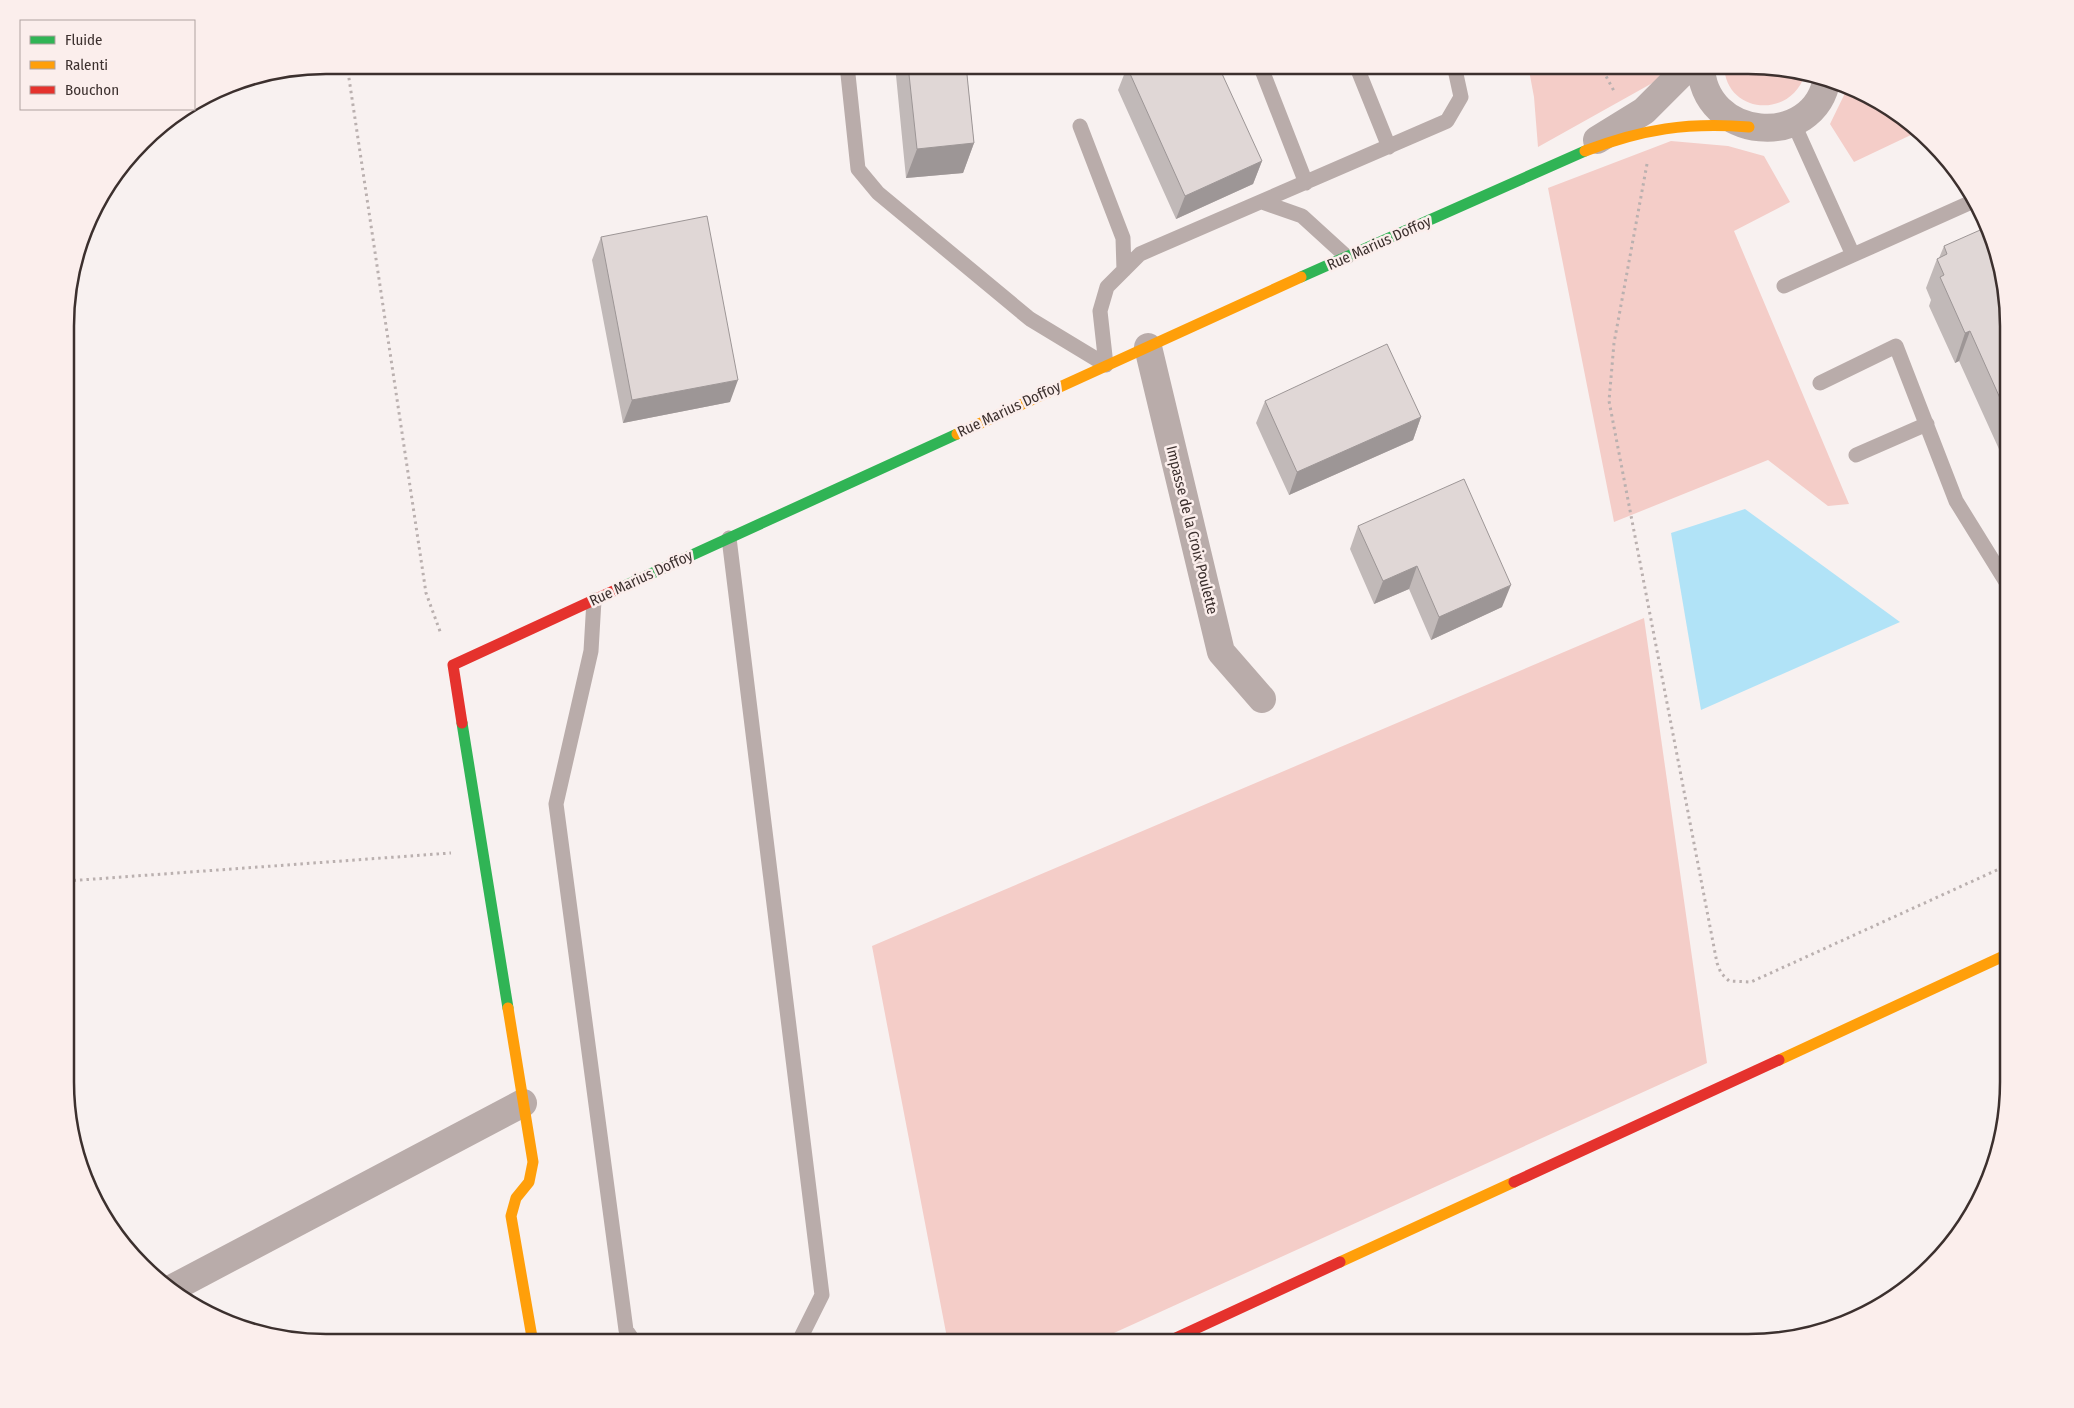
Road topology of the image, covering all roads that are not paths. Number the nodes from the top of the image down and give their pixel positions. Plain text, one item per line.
1 (848, 74) edge
2 (1264, 74) edge
3 (1360, 74) edge
4 (1456, 74) edge
5 (1681, 74) edge
6 (1702, 74) edge
7 (1822, 90) edge
8 (1793, 122) junction
9 (1080, 126) dead end
10 (1749, 127) junction
11 (1389, 147) junction
12 (1568, 157) junction
13 (1306, 183) junction
14 (1262, 202) junction
15 (1968, 204) edge
16 (1853, 255) junction
17 (1347, 257) junction
18 (1124, 270) junction
19 (1784, 286) dead end
20 (1148, 347) junction
21 (1106, 365) junction
22 (1820, 383) dead end
23 (1927, 424) junction
24 (1856, 455) dead end
25 (729, 538) junction
26 (2000, 572) edge
27 (594, 600) junction
28 (1262, 699) dead end
29 (2000, 958) edge
30 (523, 1103) junction
31 (177, 1286) edge
32 (531, 1334) edge
33 (629, 1334) edge
34 (802, 1334) edge
35 (1185, 1334) edge

1 - 21 lane
2 - 13 lane
3 - 11 lane
4 - 11 lane
5 - 12 street, Rue Marius Doffoy
6 - 10 street
7 - 8 street
8 - 10 street
8 - 16 lane
9 - 18 lane
10 - 12 street, Rue Marius Doffoy
11 - 13 lane
12 - 17 street, Rue Marius Doffoy
13 - 14 lane
14 - 17 lane
14 - 18 lane
15 - 16 lane
16 - 19 lane
17 - 20 street, Rue Marius Doffoy
18 - 21 lane
20 - 21 street, Rue Marius Doffoy
20 - 28 street, Impasse de la Croix Poulette
21 - 25 street, Rue Marius Doffoy
22 - 23 lane
23 - 24 lane
23 - 26 lane
25 - 27 street, Rue Marius Doffoy
25 - 34 lane
27 - 30 street, Rue Marius Doffoy
27 - 33 lane
29 - 35 street
30 - 31 street
30 - 32 street

